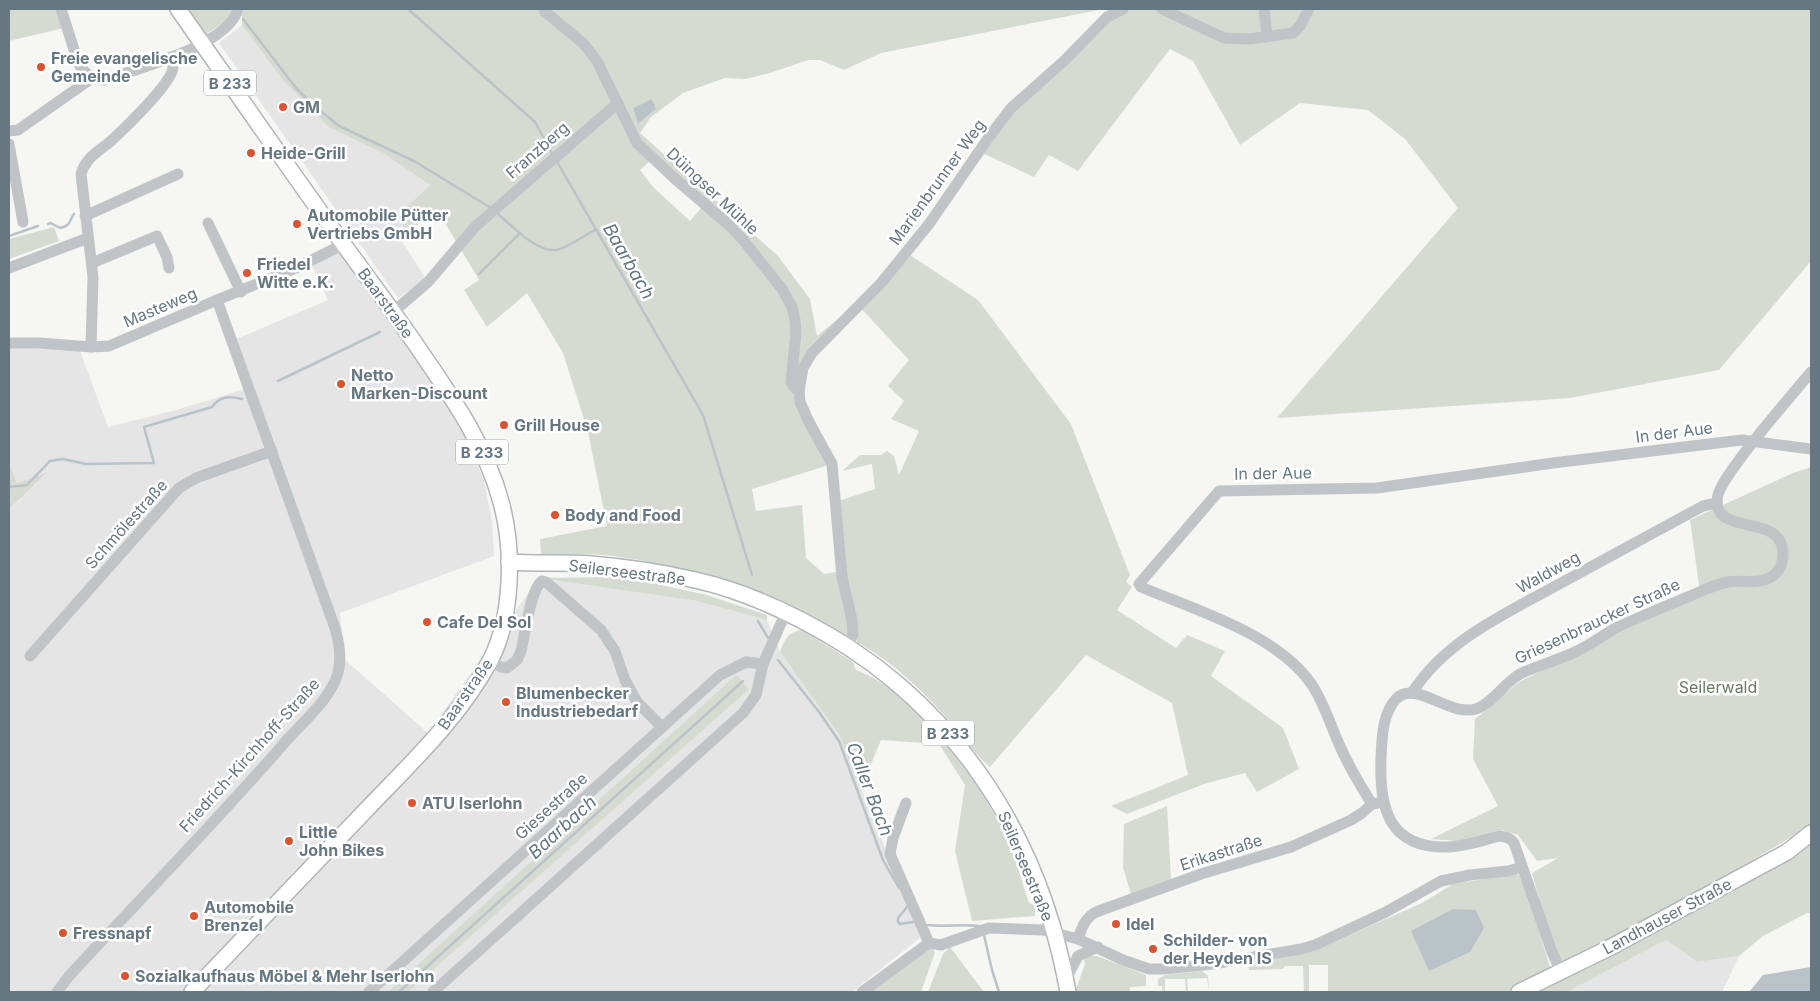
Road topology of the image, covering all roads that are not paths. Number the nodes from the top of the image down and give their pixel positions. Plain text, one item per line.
1 (61, 9) edge
2 (178, 9) edge
3 (238, 9) edge
4 (546, 9) edge
5 (1123, 9) edge
6 (1162, 9) edge
7 (1264, 9) edge
8 (1309, 9) edge
9 (1268, 36) junction
10 (203, 44) junction
11 (171, 56) junction
12 (92, 78) junction
13 (618, 103) junction
14 (9, 131) edge
15 (9, 144) edge
16 (178, 174) dead end
17 (85, 216) junction
18 (23, 222) dead end
19 (208, 223) dead end
20 (88, 238) junction
21 (344, 244) junction
22 (92, 263) junction
23 (9, 268) edge
24 (169, 268) dead end
25 (240, 292) junction
26 (217, 300) junction
27 (393, 312) junction
28 (9, 343) edge
29 (91, 347) junction
30 (1811, 372) edge
31 (799, 391) junction
32 (1754, 442) junction
33 (1811, 449) edge
34 (272, 451) junction
35 (1717, 503) junction
36 (509, 562) junction
37 (786, 612) junction
38 (846, 645) junction
39 (30, 656) dead end
40 (490, 661) junction
41 (763, 664) junction
42 (1412, 693) junction
43 (662, 727) junction
44 (906, 803) dead end
45 (1378, 803) junction
46 (1811, 833) edge
47 (1522, 867) junction
48 (1054, 932) junction
49 (1078, 939) junction
50 (929, 943) junction
51 (1098, 947) junction
52 (1561, 972) junction
53 (1067, 986) edge
54 (57, 992) edge
55 (192, 992) edge
56 (369, 992) edge
57 (432, 992) edge
58 (862, 992) edge
59 (1520, 992) edge

1 - 12 street
2 - 10 main road, Baarstraße / B 233
3 - 10 street
4 - 13 street
5 - 31 street, Marienbrunner Weg
6 - 9 street
7 - 9 street
8 - 9 street
10 - 11 street
10 - 21 main road, Baarstraße / B 233
11 - 12 street
11 - 17 street
12 - 14 street
13 - 27 street, Franzberg
13 - 31 street, Düingser Mühle
15 - 18 street
16 - 17 street
17 - 20 street
19 - 25 street
20 - 22 street
20 - 23 street
21 - 25 street, Masteweg
21 - 27 main road, Baarstraße / B 233
22 - 24 street
22 - 29 street
25 - 26 street, Masteweg
26 - 29 street, Masteweg
26 - 34 street, Friedrich-Kirchhoff-Straße
27 - 36 main road, Baarstraße / B 233
28 - 29 street, Masteweg
30 - 32 street
31 - 38 street, Düingser Mühle
32 - 33 street
32 - 35 street
32 - 45 street, In der Aue
34 - 39 street, Schmölestraße
34 - 54 street, Friedrich-Kirchhoff-Straße
35 - 42 street, Waldweg
35 - 42 street, Griesenbraucker Straße
36 - 37 main road, Seilerseestraße / B 233
36 - 40 main road, Baarstraße
37 - 38 main road, Seilerseestraße / B 233
37 - 41 street
38 - 48 main road, Seilerseestraße / B 233
40 - 43 street
40 - 55 main road, Baarstraße
41 - 43 street, Giesestraße
41 - 57 street
42 - 45 street
43 - 56 street, Giesestraße
44 - 50 street
45 - 47 street
45 - 49 street, Erikastraße
46 - 52 main road, Landhauser Straße
47 - 51 street
47 - 52 street
48 - 49 street
48 - 50 street
48 - 53 main road, Seilerseestraße / B 233
49 - 51 street
50 - 58 street
51 - 53 street
52 - 59 main road, Landhauser Straße

